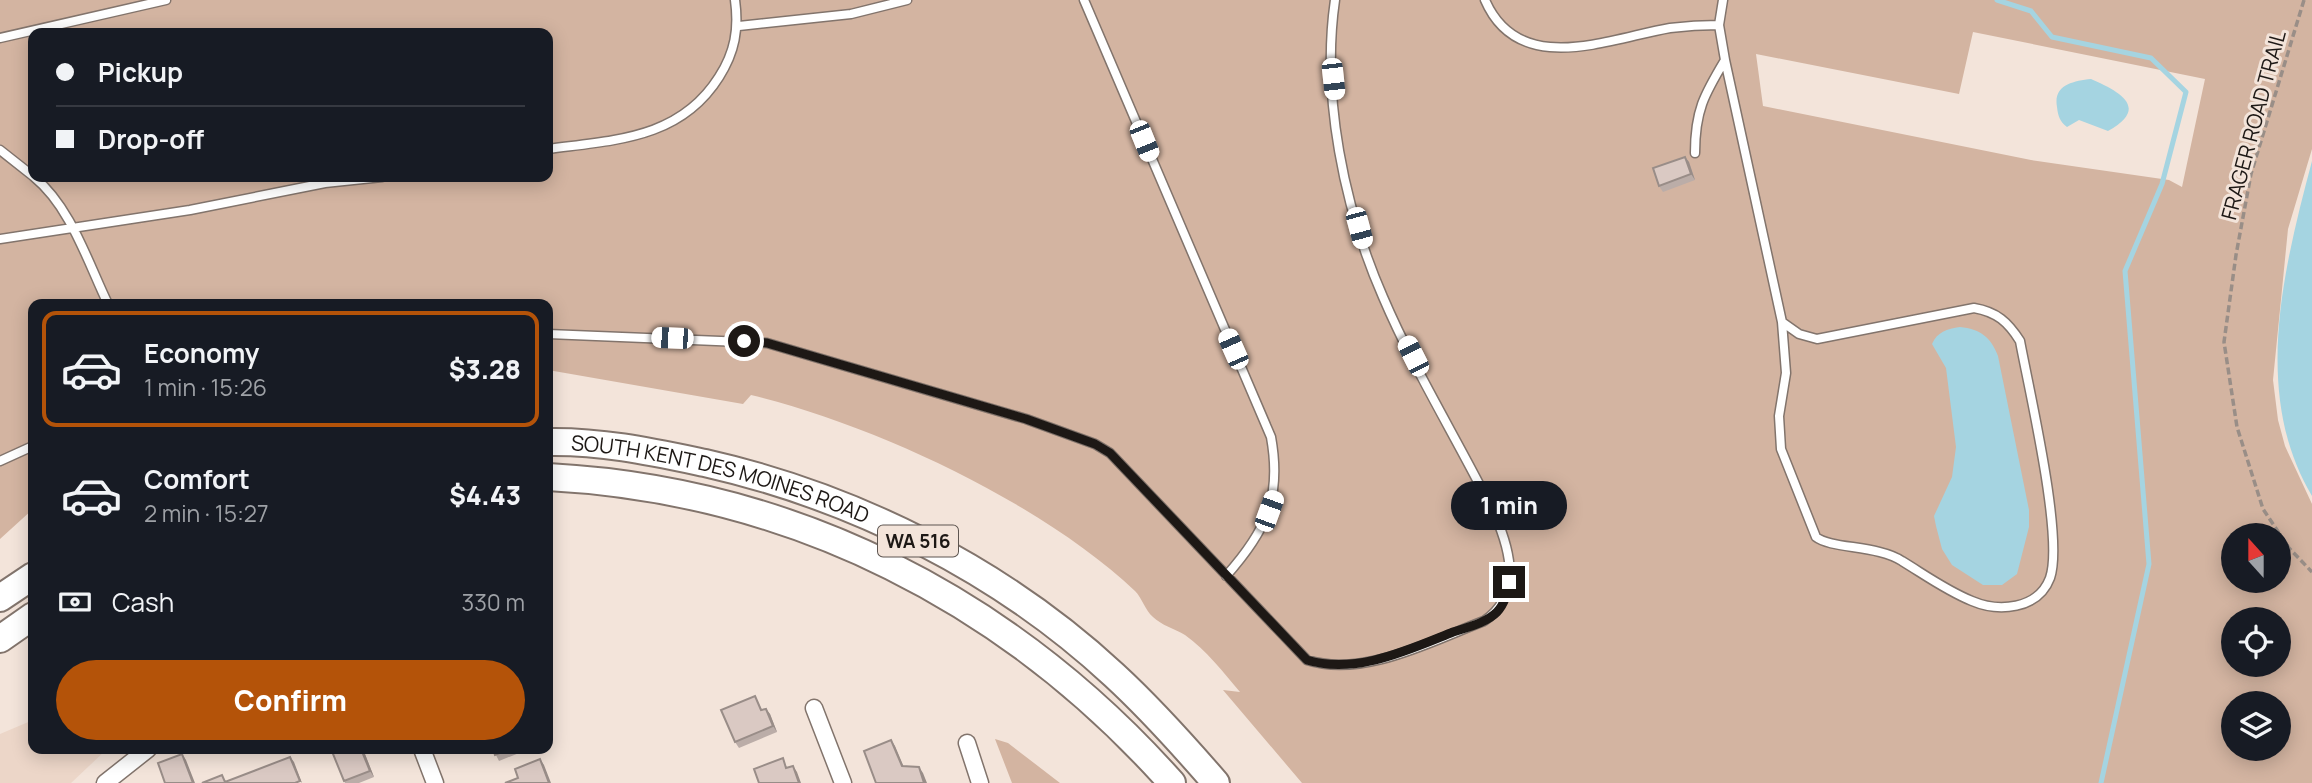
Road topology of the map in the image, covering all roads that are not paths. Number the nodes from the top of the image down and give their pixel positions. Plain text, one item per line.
1 (166, 0) edge
2 (735, 0) edge
3 (907, 0) edge
4 (1084, 0) edge
5 (1335, 0) edge
6 (1485, 0) edge
7 (1723, 0) edge
8 (1719, 25) junction
9 (739, 26) junction
10 (40, 28) edge
11 (28, 31) edge
12 (0, 37) edge
13 (1725, 60) junction
14 (553, 148) edge
15 (0, 150) edge
16 (1695, 153) dead end
17 (28, 171) edge
18 (39, 182) edge
19 (334, 182) edge
20 (71, 227) junction
21 (0, 239) edge
22 (106, 299) edge
23 (1782, 322) junction
24 (553, 334) edge
25 (553, 442) edge
26 (28, 448) edge
27 (0, 461) edge
28 (553, 477) edge
29 (1226, 576) junction
30 (28, 579) edge
31 (0, 598) edge
32 (28, 619) edge
33 (0, 639) edge
34 (814, 708) dead end
35 (967, 743) dead end
36 (142, 754) edge
37 (424, 754) edge
38 (105, 783) edge
39 (435, 783) edge
40 (843, 783) edge
41 (980, 783) edge
42 (1172, 783) edge
43 (1216, 783) edge

1 - 10 lane
2 - 9 lane
3 - 9 lane
4 - 29 lane
5 - 29 lane
6 - 8 lane
7 - 8 lane
8 - 13 lane
9 - 14 lane
11 - 12 lane
13 - 16 lane
13 - 23 lane
15 - 17 lane
18 - 20 lane
19 - 20 lane
20 - 21 lane
20 - 22 lane
23 - 23 lane
24 - 29 lane
25 - 43 highway, SOUTH KENT DES MOINES ROAD / WA 516
26 - 27 lane
28 - 42 highway, SOUTH KENT DES MOINES ROAD / WA 516
30 - 31 highway
32 - 33 highway
34 - 40 street
35 - 41 street
36 - 38 street
37 - 39 street

